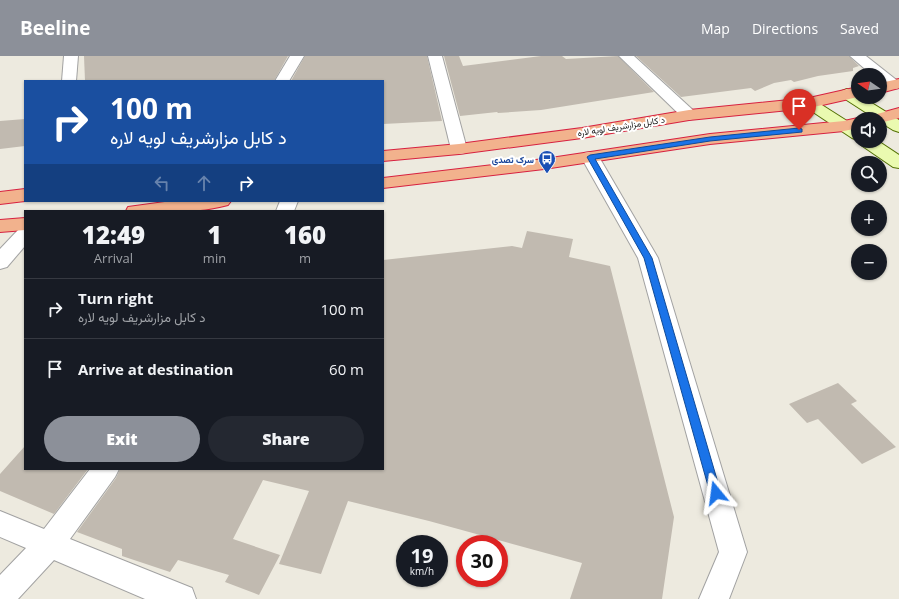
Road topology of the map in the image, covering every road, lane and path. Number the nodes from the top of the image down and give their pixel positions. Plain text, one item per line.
1 (71, 56) edge
2 (297, 56) edge
3 (435, 56) edge
4 (626, 56) edge
5 (857, 56) edge
6 (70, 80) edge
7 (283, 80) edge
8 (891, 85) edge
9 (851, 93) edge
10 (809, 103) junction
11 (869, 104) edge
12 (881, 112) edge
13 (689, 115) junction
14 (887, 116) edge
15 (899, 126) edge
16 (851, 127) edge
17 (851, 128) edge
18 (877, 148) edge
19 (459, 149) junction
20 (384, 156) edge
21 (590, 157) junction
22 (899, 163) edge
23 (384, 183) edge
24 (24, 195) edge
25 (0, 198) edge
26 (213, 202) edge
27 (144, 210) edge
28 (24, 224) edge
29 (0, 226) edge
30 (24, 235) edge
31 (0, 262) edge
32 (105, 470) edge
33 (0, 524) edge
34 (50, 544) junction
35 (0, 596) edge
36 (181, 599) edge
37 (714, 599) edge

1 - 6 street
2 - 7 street
3 - 19 street
4 - 13 street
5 - 8 street
9 - 10 highway, د کابل مزارشریف لویه لاره
10 - 13 highway, د کابل مزارشریف لویه لاره
10 - 16 main road
11 - 12 main road
13 - 19 highway, د کابل مزارشریف لویه لاره
14 - 15 main road
17 - 21 highway
18 - 22 main road
19 - 20 highway, د کابل مزارشریف لویه لاره
21 - 23 highway
21 - 37 street
24 - 25 highway
26 - 27 highway
28 - 29 highway
30 - 31 street
32 - 34 street
33 - 34 street
34 - 35 street
34 - 36 street

